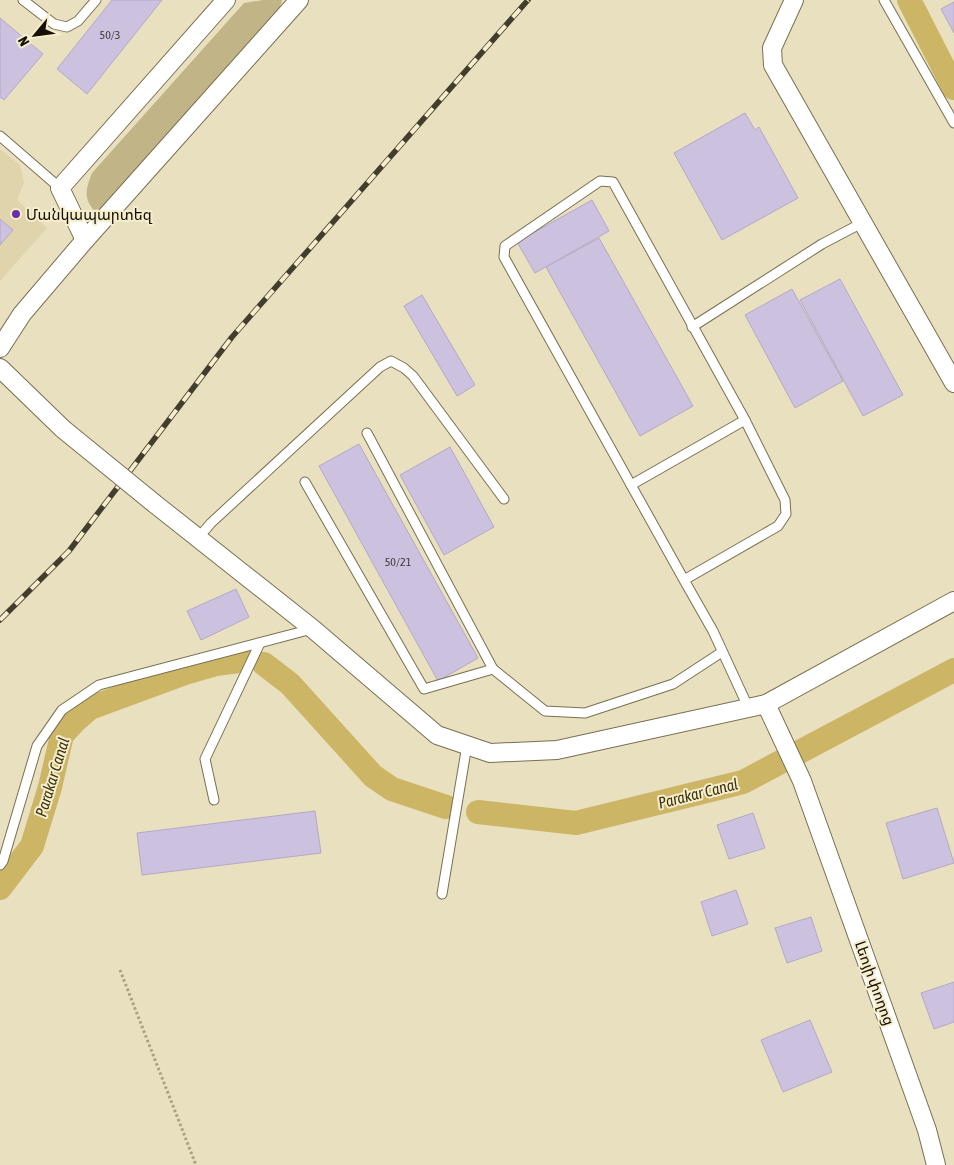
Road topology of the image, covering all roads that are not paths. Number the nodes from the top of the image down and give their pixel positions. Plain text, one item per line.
1 (23, 0) edge
2 (96, 0) edge
3 (226, 0) edge
4 (298, 0) edge
5 (794, 0) edge
6 (884, 0) edge
7 (954, 123) edge
8 (0, 136) edge
9 (60, 188) junction
10 (862, 223) junction
11 (85, 240) junction
12 (692, 327) junction
13 (0, 348) edge
14 (0, 368) edge
15 (954, 383) edge
16 (745, 420) junction
17 (367, 433) dead end
18 (305, 482) dead end
19 (631, 485) junction
20 (504, 499) dead end
21 (198, 538) junction
22 (684, 580) junction
23 (954, 601) edge
24 (312, 629) junction
25 (260, 643) junction
26 (722, 652) junction
27 (493, 669) junction
28 (766, 704) junction
29 (748, 708) junction
30 (467, 745) junction
31 (214, 800) dead end
32 (0, 865) edge
33 (442, 894) dead end
34 (936, 1165) edge

1 - 2 lane
3 - 9 street
4 - 11 street
5 - 10 street
6 - 7 lane
8 - 9 lane
9 - 11 street
10 - 12 lane
10 - 15 street
11 - 13 street
12 - 16 lane
12 - 19 lane
14 - 21 street, bridge
16 - 19 lane
16 - 22 lane
17 - 27 lane
18 - 27 lane
19 - 22 lane
20 - 21 lane
21 - 24 street
22 - 26 lane
23 - 28 street
24 - 25 lane
24 - 30 street
25 - 31 lane
25 - 32 lane
26 - 27 lane
26 - 29 lane
28 - 29 street
28 - 34 street, Լեոյի փողոց
29 - 30 street
30 - 33 lane

